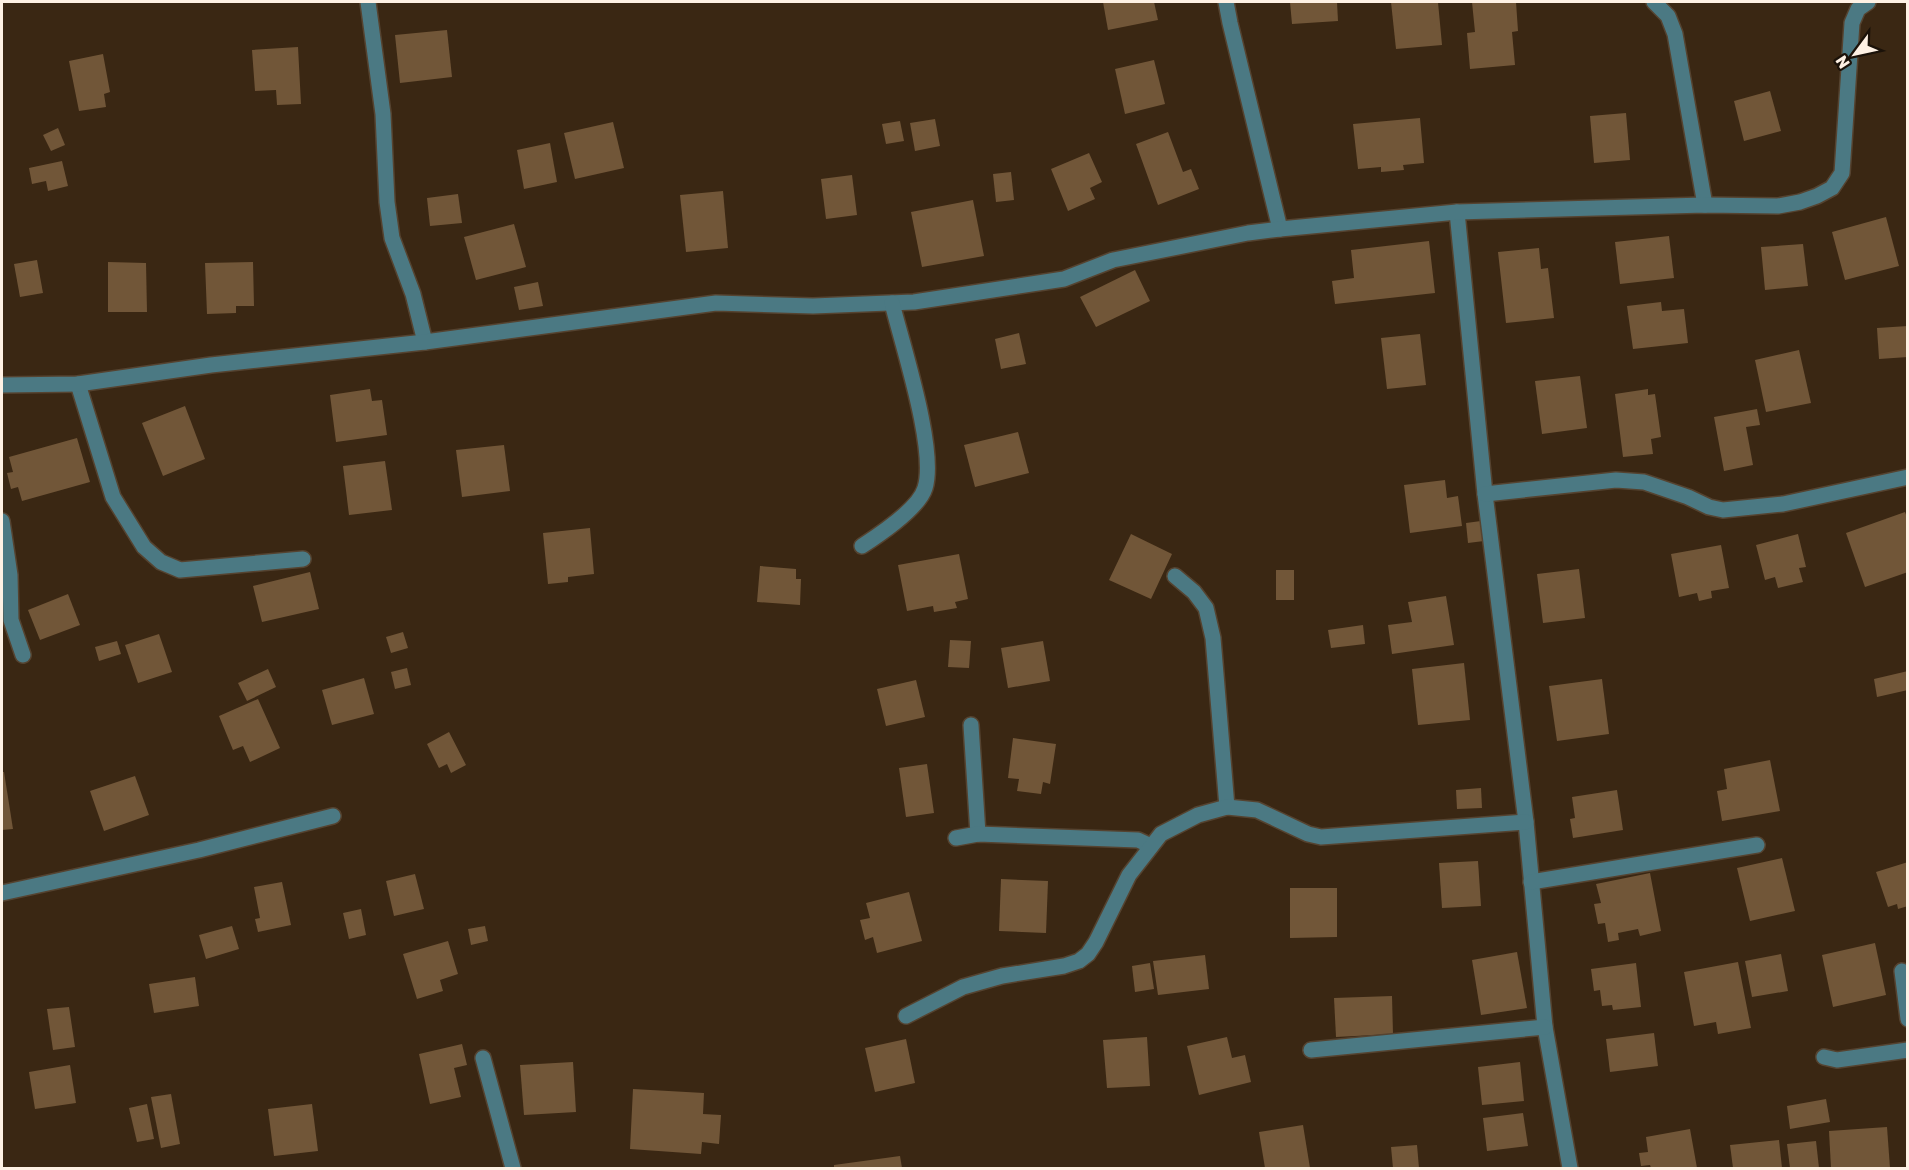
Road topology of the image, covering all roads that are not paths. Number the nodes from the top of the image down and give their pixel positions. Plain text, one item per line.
1 (368, 2) edge
2 (1226, 2) edge
3 (1654, 2) edge
4 (1868, 2) edge
5 (1705, 205) junction
6 (1457, 212) junction
7 (1280, 229) junction
8 (892, 303) junction
9 (425, 342) junction
10 (78, 384) junction
11 (2, 385) edge
12 (1908, 477) edge
13 (1485, 494) junction
14 (2, 520) edge
15 (862, 546) dead end
16 (303, 559) dead end
17 (1175, 576) dead end
18 (23, 655) dead end
19 (971, 725) dead end
20 (1227, 807) junction
21 (333, 816) dead end
22 (1526, 822) junction
23 (978, 834) junction
24 (956, 838) dead end
25 (1757, 845) dead end
26 (1151, 846) junction
27 (1531, 882) junction
28 (2, 893) edge
29 (1902, 971) dead end
30 (906, 1016) dead end
31 (1908, 1019) edge
32 (1545, 1027) junction
33 (1311, 1050) dead end
34 (1908, 1050) edge
35 (1824, 1057) dead end
36 (483, 1058) dead end
37 (513, 1168) edge
38 (1570, 1168) edge

1 - 9 street
2 - 7 street
3 - 5 street
4 - 5 street
5 - 6 street
6 - 7 street
6 - 13 street
7 - 8 street
8 - 9 street
8 - 15 street
9 - 10 street
10 - 11 street
10 - 16 street
12 - 13 street
13 - 22 street
14 - 18 street
17 - 20 street
19 - 23 street
20 - 22 street
20 - 26 street
21 - 28 street
22 - 27 street
23 - 24 street
23 - 26 street
25 - 27 street
26 - 30 street
27 - 32 street
29 - 31 street
32 - 33 street
32 - 38 street
34 - 35 street
36 - 37 street

